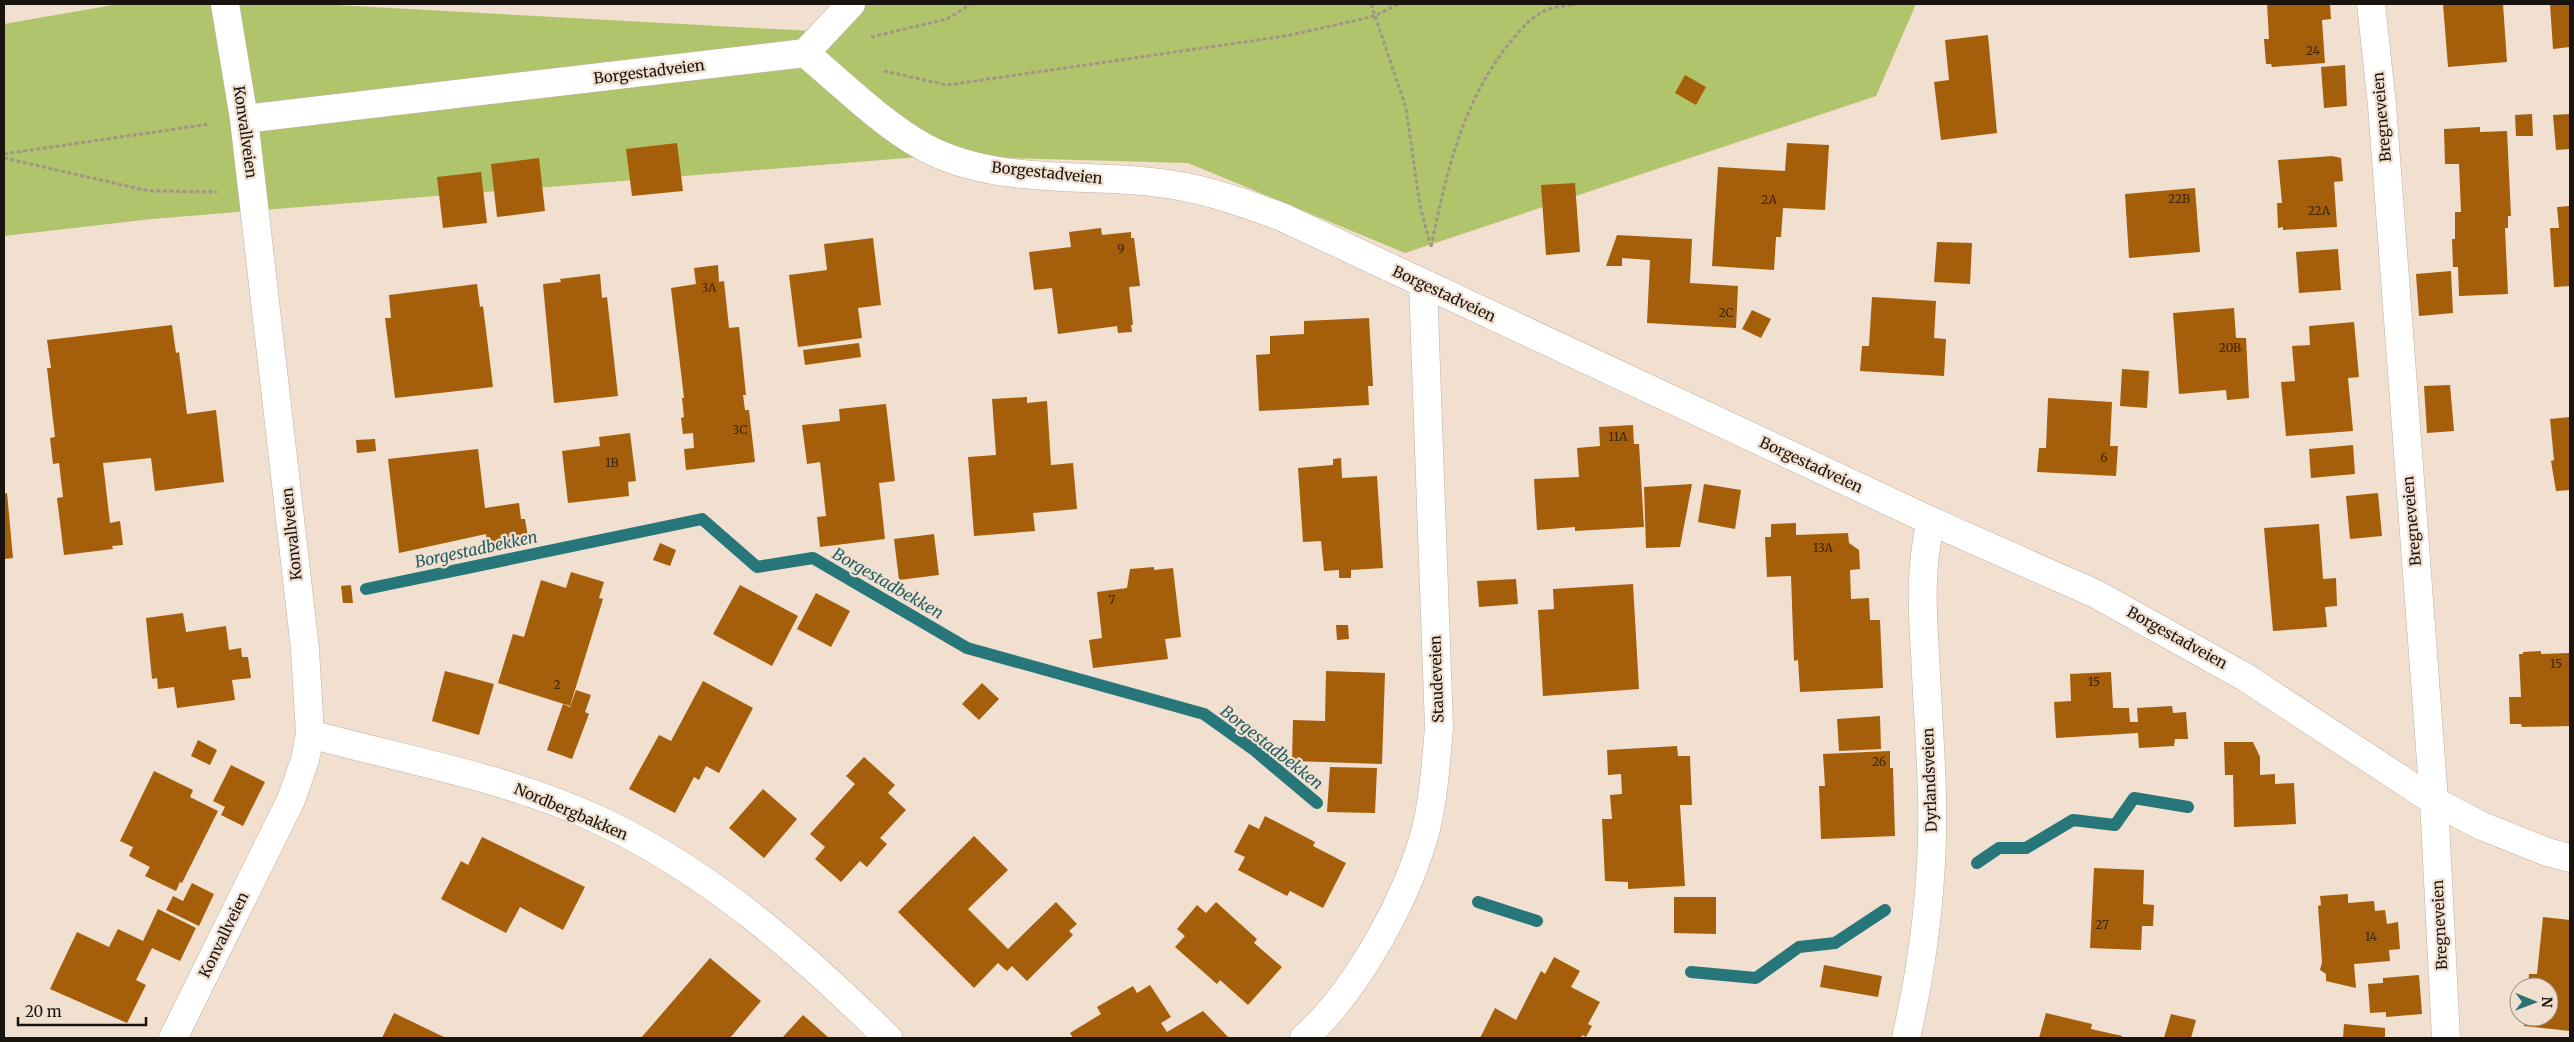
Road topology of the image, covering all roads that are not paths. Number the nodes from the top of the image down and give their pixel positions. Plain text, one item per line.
1 (225, 4) edge
2 (850, 4) edge
3 (2371, 4) edge
4 (805, 53) junction
5 (244, 119) junction
6 (1423, 284) junction
7 (1931, 522) junction
8 (310, 734) junction
9 (2434, 801) junction
10 (2570, 858) edge
11 (173, 1038) edge
12 (888, 1038) edge
13 (1304, 1038) edge
14 (1906, 1038) edge
15 (2446, 1038) edge

1 - 5 street, Konvallveien
2 - 4 street
3 - 9 street, Bregneveien
4 - 5 street, Borgestadveien
4 - 6 street, Borgestadveien
5 - 8 street, Konvallveien
6 - 7 street, Borgestadveien
6 - 13 street, Staudeveien
7 - 9 street, Borgestadveien
7 - 14 street, Dyrlandsveien
8 - 11 street, Konvallveien
8 - 12 street, Nordbergbakken
9 - 10 street, Borgestadveien
9 - 15 street, Bregneveien

